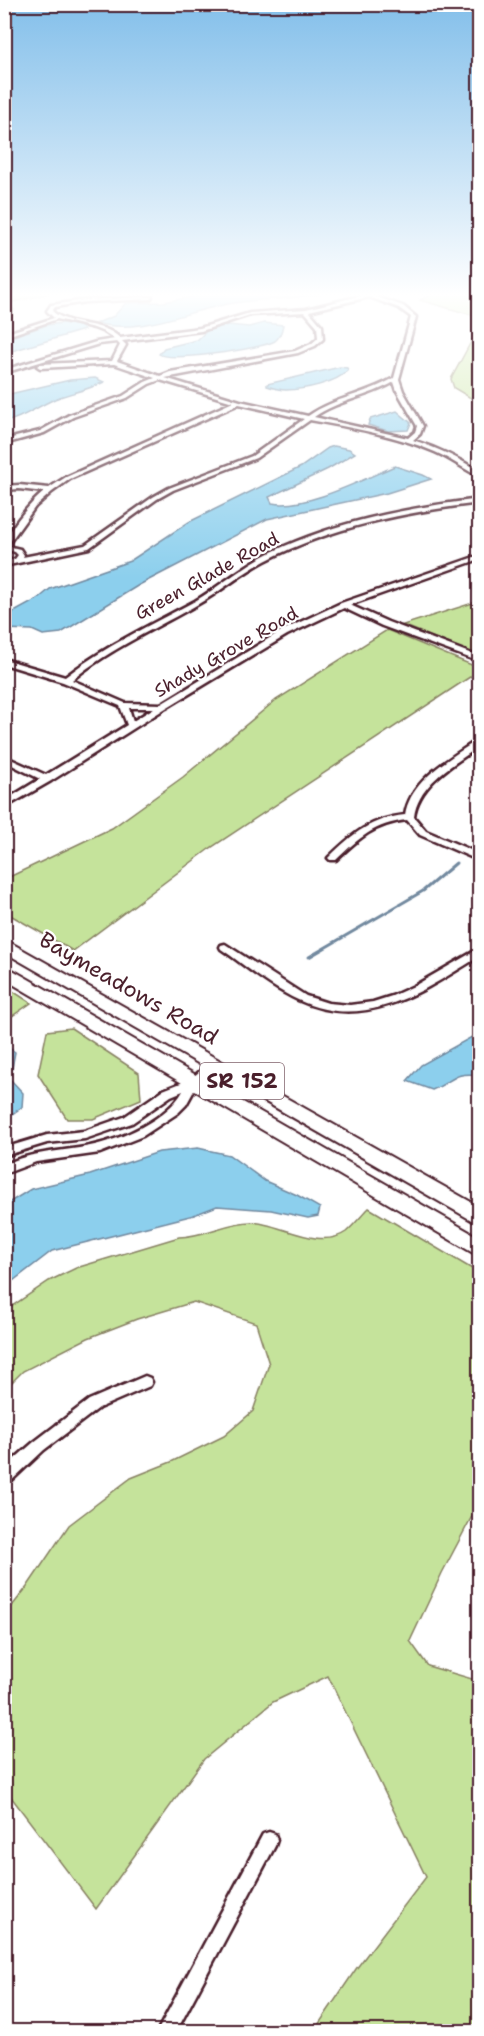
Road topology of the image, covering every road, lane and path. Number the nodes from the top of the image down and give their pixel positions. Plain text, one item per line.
1 (142, 388) edge
2 (193, 388) edge
3 (381, 388) edge
4 (399, 388) edge
5 (238, 402) junction
6 (309, 418) junction
7 (408, 441) junction
8 (4, 442) edge
9 (480, 475) edge
10 (4, 488) edge
11 (48, 490) junction
12 (480, 501) edge
13 (8, 545) edge
14 (19, 556) junction
15 (480, 557) edge
16 (5, 564) edge
17 (358, 599) junction
18 (344, 605) junction
19 (327, 612) junction
20 (363, 614) junction
21 (480, 660) edge
22 (4, 661) edge
23 (66, 680) junction
24 (124, 705) junction
25 (163, 705) junction
26 (131, 726) junction
27 (480, 742) edge
28 (4, 758) edge
29 (48, 779) junction
30 (4, 805) edge
31 (409, 817) junction
32 (333, 858) dead end
33 (480, 858) edge
34 (4, 944) edge
35 (225, 947) dead end
36 (480, 951) edge
37 (4, 971) edge
38 (214, 1065) junction
39 (194, 1082) junction
40 (4, 1152) edge
41 (4, 1170) edge
42 (480, 1217) edge
43 (480, 1249) edge
44 (145, 1382) dead end
45 (4, 1478) edge
46 (269, 1840) dead end
47 (166, 2031) edge

1 - 8 street
2 - 5 street
3 - 6 street
4 - 7 street
5 - 6 street
5 - 11 street
6 - 7 street
6 - 14 street
7 - 9 street
10 - 11 street
11 - 13 street
12 - 23 street, Green Glade Road
13 - 14 street
14 - 16 street
15 - 17 street, Shady Grove Road
17 - 18 street, Shady Grove Road
17 - 20 street
18 - 19 street, Shady Grove Road
18 - 20 street
19 - 20 street
19 - 25 street, Shady Grove Road
20 - 21 street
22 - 23 street
23 - 24 street
24 - 25 street
24 - 26 street
25 - 26 street, Shady Grove Road
26 - 29 street, Shady Grove Road
27 - 31 street
28 - 29 street
29 - 30 street, Shady Grove Road
31 - 32 street
31 - 33 street
34 - 38 main road, Baymeadows Road / SR 152
35 - 36 street
37 - 39 main road, SR 152
38 - 39 street
38 - 42 main road, Baymeadows Road / SR 152
39 - 40 street
39 - 41 street
39 - 43 main road, SR 152
44 - 45 street
46 - 47 street

